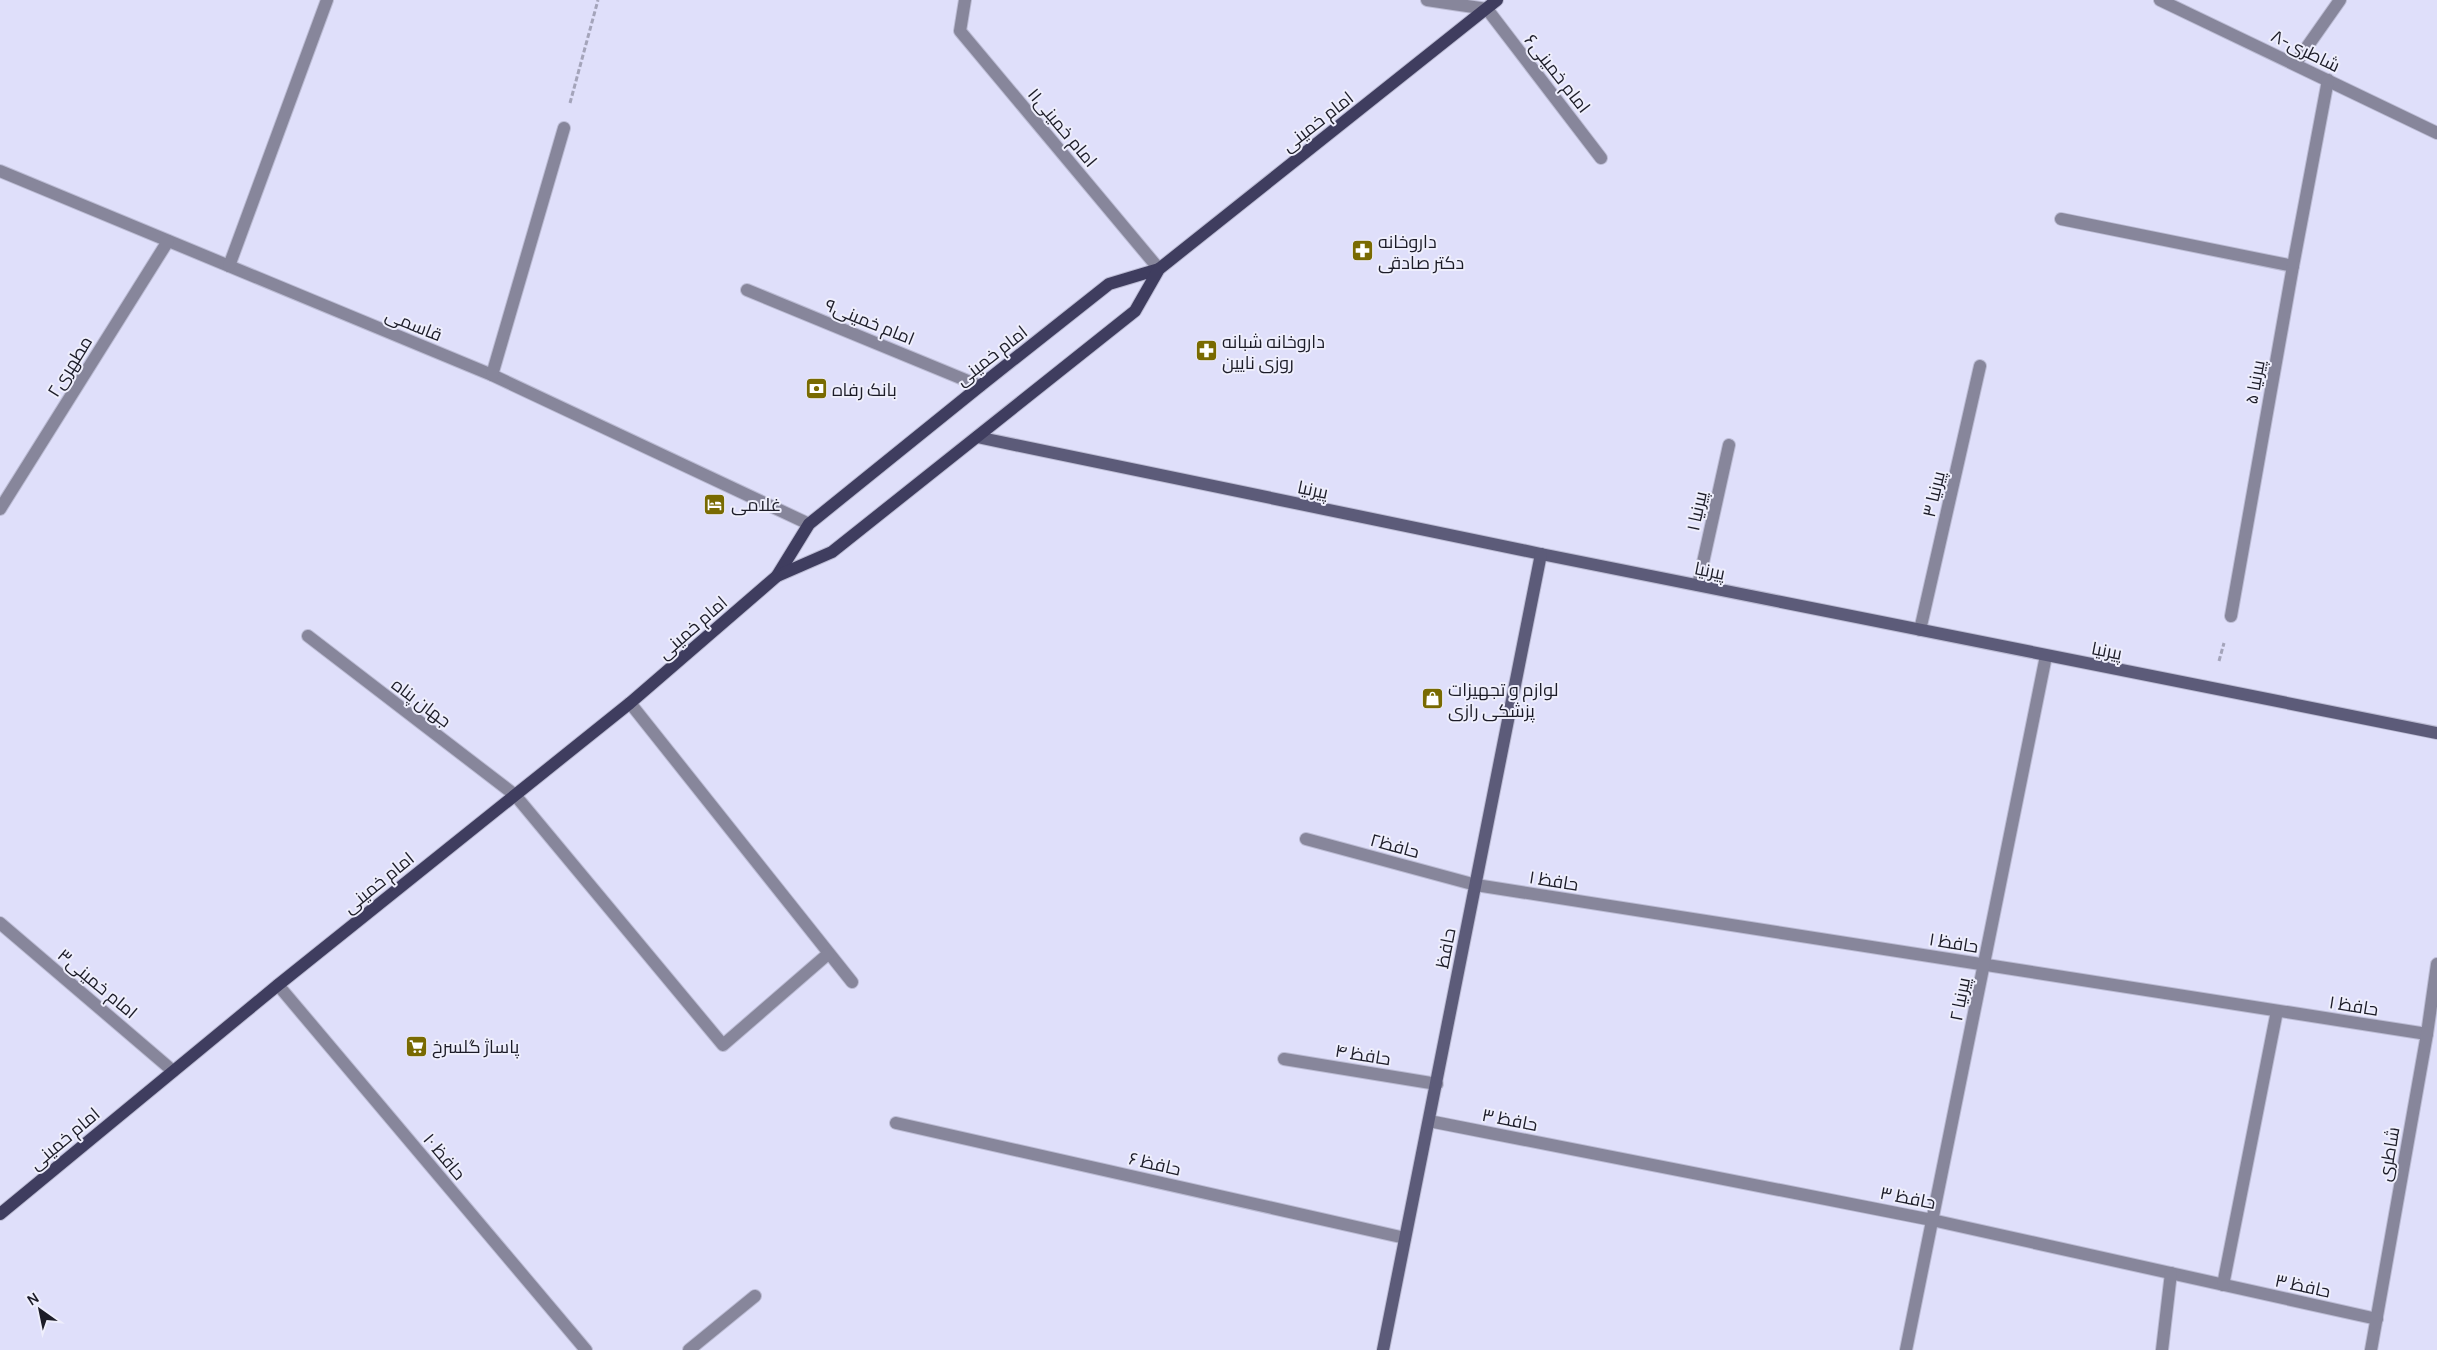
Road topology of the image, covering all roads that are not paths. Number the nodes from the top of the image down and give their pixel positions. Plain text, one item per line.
1 (327, 0) edge
2 (965, 0) edge
3 (1427, 0) edge
4 (1497, 0) edge
5 (2160, 0) edge
6 (2340, 0) edge
7 (1486, 9) junction
8 (2294, 64) junction
9 (2328, 80) junction
10 (564, 128) road end
11 (2437, 132) edge
12 (1601, 158) dead end
13 (0, 172) edge
14 (2060, 219) dead end
15 (168, 241) junction
16 (229, 266) junction
17 (2293, 266) junction
18 (1159, 269) junction
19 (747, 290) dead end
20 (1980, 366) dead end
21 (492, 375) junction
22 (980, 386) junction
23 (977, 437) junction
24 (1729, 444) dead end
25 (0, 509) edge
26 (809, 524) junction
27 (1541, 554) junction
28 (777, 576) junction
29 (1698, 585) junction
30 (2231, 616) road end
31 (1920, 630) junction
32 (308, 636) dead end
33 (2046, 656) junction
34 (630, 703) junction
35 (2437, 733) edge
36 (515, 795) junction
37 (1306, 839) dead end
38 (1476, 885) junction
39 (0, 923) edge
40 (828, 954) junction
41 (2437, 964) edge
42 (1984, 965) junction
43 (852, 982) dead end
44 (278, 985) junction
45 (2277, 1011) junction
46 (2427, 1034) junction
47 (1284, 1059) dead end
48 (173, 1071) junction
49 (1437, 1084) junction
50 (1429, 1121) junction
51 (896, 1123) dead end
52 (0, 1214) edge
53 (1932, 1220) junction
54 (1405, 1238) junction
55 (2171, 1273) junction
56 (2223, 1285) junction
57 (755, 1296) dead end
58 (2377, 1319) junction
59 (586, 1350) edge
60 (689, 1350) edge
61 (1384, 1350) edge
62 (1906, 1350) edge
63 (2162, 1350) edge
64 (2371, 1350) edge

1 - 16 street
2 - 18 street, امام خمینی۱۱
3 - 7 street
4 - 7 main road, امام خمینی
5 - 8 street, ۸-شاطری
6 - 8 street
7 - 12 street, امام خمینی۶
7 - 18 main road, امام خمینی
8 - 9 street, ۸-شاطری
9 - 11 street, ۸-شاطری
9 - 17 street, پیرنیا ۵
10 - 21 street
13 - 15 street, قاسمی
14 - 17 street
15 - 16 street, قاسمی
15 - 25 street, مطهری۲
16 - 21 street, قاسمی
17 - 30 street, پیرنیا ۵
18 - 22 main road, امام خمینی
18 - 23 main road, امام خمینی
19 - 22 street, امام خمینی۹
20 - 31 street, پیرنیا ۳
21 - 26 street, قاسمی
22 - 26 main road, امام خمینی
23 - 27 main road, پیرنیا
23 - 28 main road, امام خمینی
24 - 29 street, پیرنیا ۱
26 - 28 main road, امام خمینی
27 - 29 main road, پیرنیا
27 - 38 main road, حافظ
28 - 34 main road, امام خمینی
29 - 31 main road, پیرنیا
31 - 33 main road, پیرنیا
32 - 36 street, جهان پناه
33 - 35 main road, پیرنیا
33 - 42 street, پیرنیا ۲
34 - 36 main road, امام خمینی
34 - 40 street
36 - 40 street, جهان پناه
36 - 44 main road, امام خمینی
37 - 38 street, حافظ۲
38 - 42 street, حافظ ۱
38 - 49 main road, حافظ
39 - 48 street, امام خمینی۳
40 - 43 street
41 - 46 street, شاطری
42 - 45 street, حافظ ۱
42 - 53 street, پیرنیا ۲
44 - 48 main road, امام خمینی
44 - 59 street, حافظ ۱۰
45 - 46 street, حافظ ۱
45 - 56 street
46 - 58 street, شاطری
47 - 49 street, حافظ ۴
48 - 52 main road, امام خمینی
49 - 50 main road, حافظ
50 - 53 street, حافظ ۳
50 - 54 main road, حافظ
51 - 54 street, حافظ ۶
53 - 55 street, حافظ ۳
53 - 62 street, پیرنیا ۲
54 - 61 main road, حافظ
55 - 56 street, حافظ ۳
55 - 63 street
56 - 58 street, حافظ ۳
57 - 60 street
58 - 64 street, شاطری

